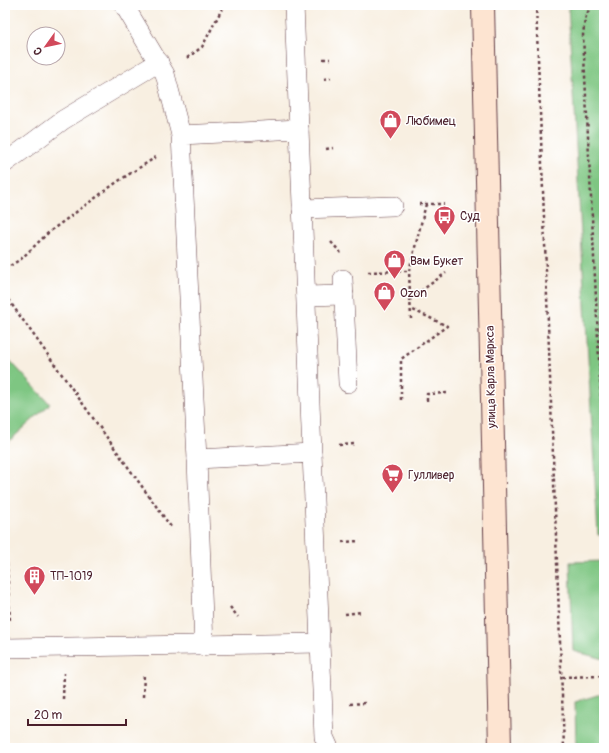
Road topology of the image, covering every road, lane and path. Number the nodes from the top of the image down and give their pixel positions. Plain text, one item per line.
1 (124, 5) edge
2 (224, 5) edge
3 (294, 5) edge
4 (483, 5) edge
5 (536, 5) edge
6 (591, 5) edge
7 (162, 68) junction
8 (299, 129) junction
9 (181, 138) junction
10 (5, 163) edge
11 (426, 204) dead end
12 (393, 206) dead end
13 (302, 209) junction
14 (5, 269) edge
15 (446, 273) dead end
16 (5, 295) edge
17 (306, 296) junction
18 (411, 298) junction
19 (411, 309) junction
20 (411, 319) dead end
21 (348, 383) dead end
22 (449, 393) dead end
23 (401, 400) dead end
24 (426, 402) dead end
25 (312, 453) junction
26 (198, 459) junction
27 (604, 460) edge
28 (5, 526) edge
29 (174, 530) dead end
30 (230, 607) dead end
31 (320, 643) junction
32 (259, 645) junction
33 (204, 646) junction
34 (8, 648) edge
35 (144, 669) dead end
36 (64, 670) dead end
37 (604, 676) edge
38 (562, 677) junction
39 (143, 697) dead end
40 (63, 699) dead end
41 (433, 746) dead end
42 (458, 746) dead end
43 (329, 748) edge
44 (500, 748) edge
45 (564, 748) edge

1 - 7 lane
2 - 7 path
3 - 8 lane
4 - 44 main road, улица Карла Маркса
5 - 38 path
6 - 27 path
7 - 9 lane
7 - 10 lane
8 - 9 lane
8 - 13 lane
9 - 14 path
9 - 26 lane
11 - 18 path
12 - 13 lane
13 - 17 lane
15 - 18 path
16 - 29 path
17 - 21 lane
17 - 25 lane
18 - 19 path
19 - 20 path
19 - 23 path
22 - 24 path
25 - 26 lane
25 - 31 lane
26 - 33 lane
28 - 34 path
30 - 32 path
31 - 32 lane
31 - 43 lane
32 - 33 lane
33 - 34 lane
35 - 39 path
36 - 40 path
37 - 38 path
38 - 45 path
41 - 42 path

